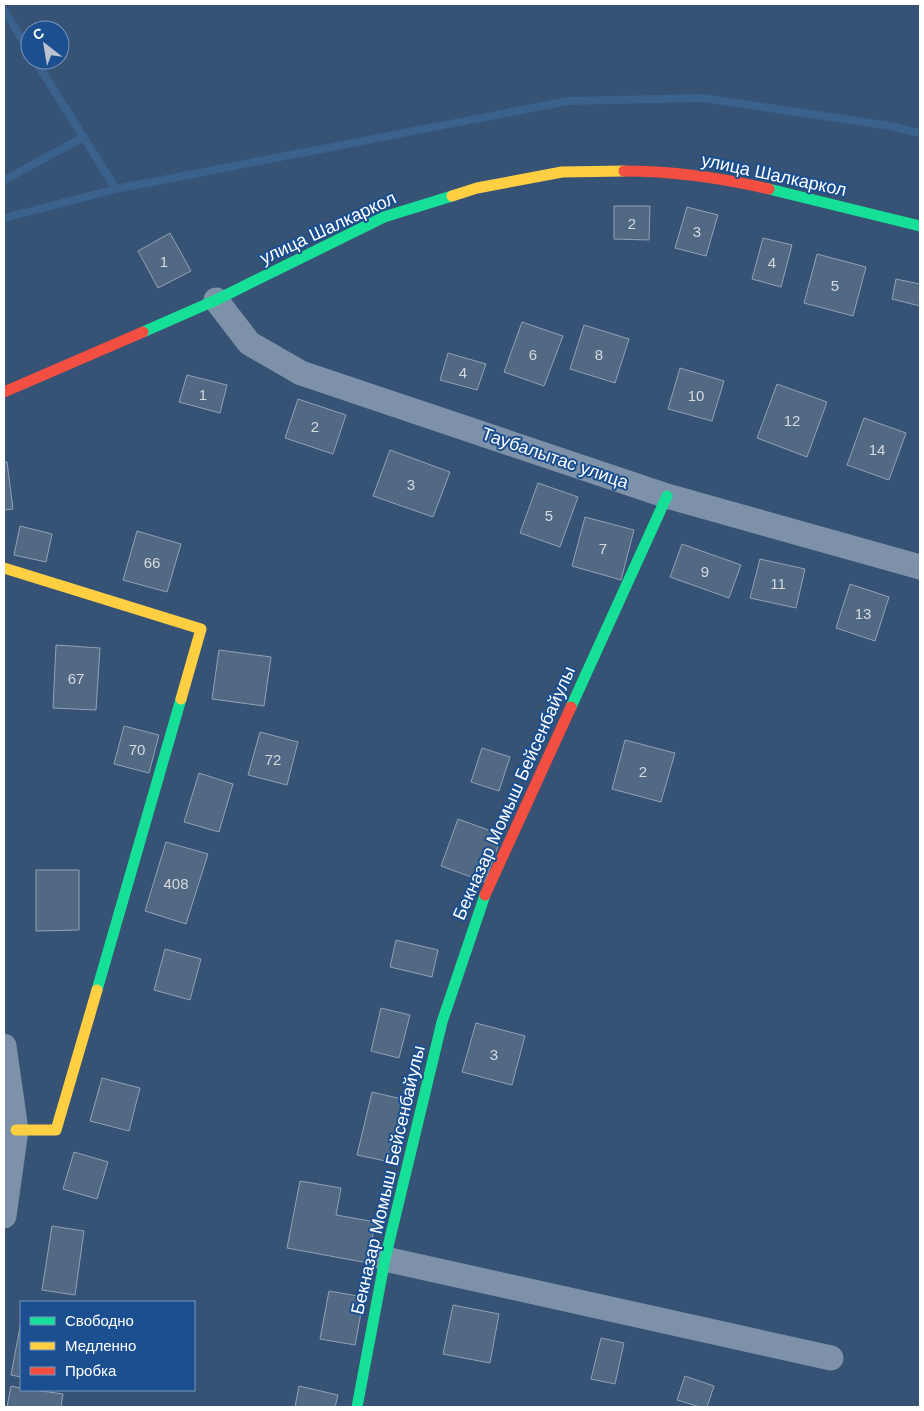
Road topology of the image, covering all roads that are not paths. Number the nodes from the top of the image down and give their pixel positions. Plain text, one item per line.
1 (920, 226) edge
2 (216, 300) junction
3 (4, 392) edge
4 (667, 496) junction
5 (920, 567) edge
6 (4, 568) edge
7 (4, 1046) edge
8 (16, 1130) junction
9 (4, 1216) edge
10 (385, 1259) junction
11 (831, 1358) dead end
12 (358, 1407) edge

1 - 2 street, улица Шалкаркол
2 - 3 street, улица Шалкаркол
2 - 4 street, Таубалытас улица
4 - 5 street, Таубалытас улица
4 - 10 street, Бекназар Момыш Бейсенбайулы
6 - 8 street
7 - 8 street
8 - 9 street
10 - 11 street
10 - 12 street, Бекназар Момыш Бейсенбайулы

